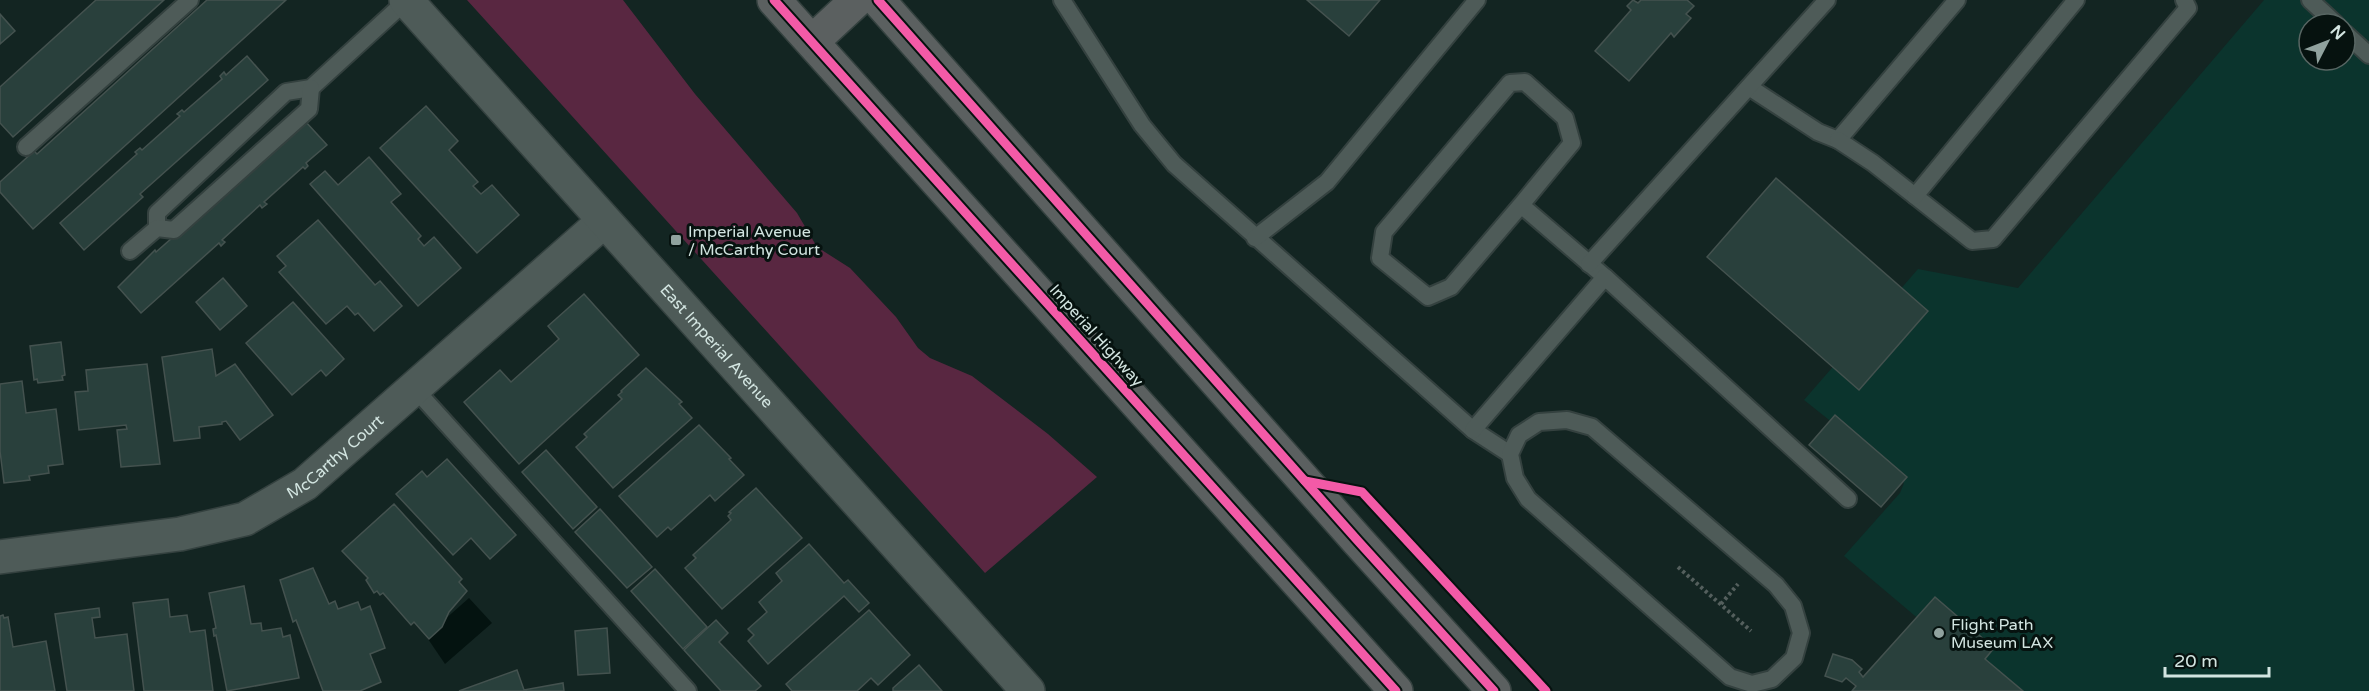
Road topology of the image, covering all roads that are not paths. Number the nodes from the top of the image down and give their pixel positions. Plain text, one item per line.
1 (190, 0) edge
2 (407, 0) edge
3 (774, 0) edge
4 (857, 0) edge
5 (878, 0) edge
6 (1062, 0) edge
7 (1477, 0) edge
8 (1827, 0) edge
9 (1957, 0) edge
10 (2076, 0) edge
11 (2184, 0) edge
12 (2310, 0) edge
13 (2323, 12) edge
14 (813, 41) junction
15 (2357, 44) edge
16 (2369, 55) edge
17 (1749, 87) junction
18 (311, 88) junction
19 (1838, 140) junction
20 (26, 147) dead end
21 (1915, 196) junction
22 (1521, 205) junction
23 (604, 221) junction
24 (157, 228) junction
25 (1255, 238) junction
26 (130, 251) dead end
27 (1589, 264) junction
28 (1605, 277) junction
29 (415, 389) junction
30 (1473, 430) junction
31 (1510, 454) junction
32 (1848, 499) dead end
33 (0, 557) edge
34 (1752, 688) edge
35 (688, 691) edge
36 (1028, 691) edge
37 (1396, 691) edge
38 (1494, 691) edge

1 - 20 lane
2 - 18 lane
2 - 23 street, East Imperial Avenue
3 - 14 main road, Imperial Highway
4 - 14 main road
5 - 38 main road
6 - 25 lane
7 - 25 lane
8 - 17 lane
9 - 19 lane
10 - 21 lane
11 - 21 lane
12 - 13 lane
14 - 37 main road, Imperial Highway
15 - 16 lane
17 - 19 lane
17 - 27 lane
18 - 24 lane
18 - 24 lane
19 - 21 lane
22 - 22 lane
22 - 27 lane
23 - 29 street, McCarthy Court
23 - 36 street, East Imperial Avenue
24 - 26 lane
25 - 30 lane
27 - 28 lane
28 - 30 lane
28 - 32 lane
29 - 33 street, McCarthy Court
29 - 35 lane
30 - 31 lane
31 - 34 lane
31 - 34 lane

